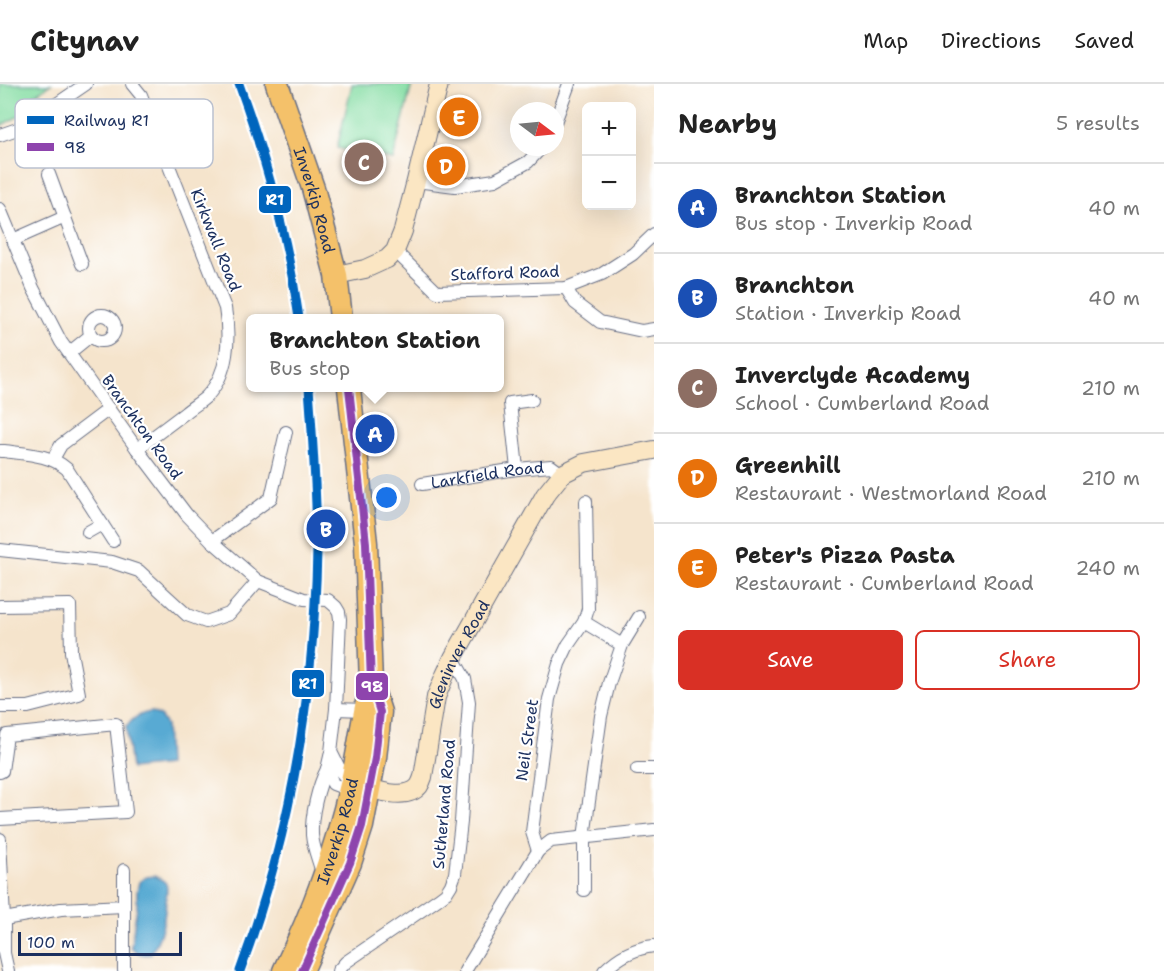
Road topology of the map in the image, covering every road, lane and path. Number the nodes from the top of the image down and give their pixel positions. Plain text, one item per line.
1 (86, 84) edge
2 (132, 84) edge
3 (277, 84) edge
4 (439, 84) edge
5 (569, 84) edge
6 (64, 99) edge
7 (143, 99) edge
8 (562, 102) edge
9 (15, 130) edge
10 (0, 135) edge
11 (534, 156) edge
12 (170, 168) edge
13 (49, 174) dead end
14 (416, 181) junction
15 (0, 209) edge
16 (65, 217) junction
17 (654, 234) edge
18 (13, 240) junction
19 (395, 251) junction
20 (82, 264) dead end
21 (336, 275) junction
22 (566, 288) junction
23 (341, 314) edge
24 (654, 329) edge
25 (90, 336) dead end
26 (69, 353) junction
27 (350, 392) edge
28 (532, 400) dead end
29 (109, 409) junction
30 (286, 432) dead end
31 (137, 449) junction
32 (654, 450) edge
33 (0, 451) edge
34 (53, 459) junction
35 (517, 469) junction
36 (562, 474) junction
37 (422, 484) dead end
38 (586, 501) dead end
39 (102, 524) junction
40 (88, 532) dead end
41 (113, 541) dead end
42 (212, 541) junction
43 (0, 550) edge
44 (258, 581) junction
45 (0, 606) edge
46 (639, 617) dead end
47 (584, 622) junction
48 (622, 645) junction
49 (453, 658) junction
50 (372, 684) junction
51 (0, 707) edge
52 (336, 709) junction
53 (364, 710) junction
54 (331, 752) junction
55 (327, 769) junction
56 (637, 769) dead end
57 (654, 769) edge
58 (0, 772) edge
59 (361, 786) junction
60 (0, 819) edge
61 (654, 830) edge
62 (584, 837) junction
63 (0, 838) edge
64 (538, 850) junction
65 (124, 870) dead end
66 (324, 877) junction
67 (584, 890) dead end
68 (124, 906) junction
69 (4, 919) junction
70 (654, 946) edge
71 (8, 971) edge
72 (124, 971) edge
73 (284, 971) edge
74 (302, 971) edge
75 (338, 971) edge
76 (465, 971) edge
77 (604, 971) edge

1 - 6 street
2 - 7 street, Kirkwall Road
3 - 21 highway, Inverkip Road
4 - 14 street
5 - 8 street
9 - 10 street
11 - 14 street
12 - 31 street, Kirkwall Road
13 - 16 street
14 - 19 street
15 - 18 street, Branchton Road
16 - 18 street
16 - 20 street
17 - 22 street, Stafford Road
18 - 26 street, Branchton Road
19 - 21 street
19 - 22 street, Stafford Road
21 - 23 highway, Inverkip Road
22 - 24 street
25 - 26 street
26 - 29 street, Branchton Road
27 - 50 highway, Inverkip Road
28 - 35 street
29 - 31 street, Branchton Road
29 - 34 street
30 - 42 street
31 - 42 street, Branchton Road
32 - 36 street, Larkfield Road
33 - 34 street
34 - 39 street
35 - 36 street, Larkfield Road
35 - 37 street, Larkfield Road
36 - 49 street, Gleninver Road
38 - 47 street, Neil Street
39 - 40 street
39 - 41 street
42 - 44 street, Branchton Road
43 - 44 street
44 - 52 street, Branchton Road
45 - 51 street
46 - 48 street
47 - 48 street
47 - 64 street, Neil Street
48 - 62 street
49 - 59 street, Gleninver Road
49 - 75 street, Sutherland Road
50 - 53 highway, Inverkip Road
50 - 59 highway, Inverkip Road
52 - 53 street
52 - 54 street
53 - 59 highway, Inverkip Road
54 - 55 street
54 - 59 street
55 - 59 street
55 - 66 street
56 - 57 street
58 - 60 street
59 - 66 highway, Inverkip Road
59 - 74 highway, Inverkip Road
61 - 62 street
62 - 64 street
62 - 67 street
63 - 69 street
64 - 76 street
65 - 68 street
66 - 73 highway, Inverkip Road
68 - 69 street
68 - 72 street
69 - 71 street
70 - 77 street

